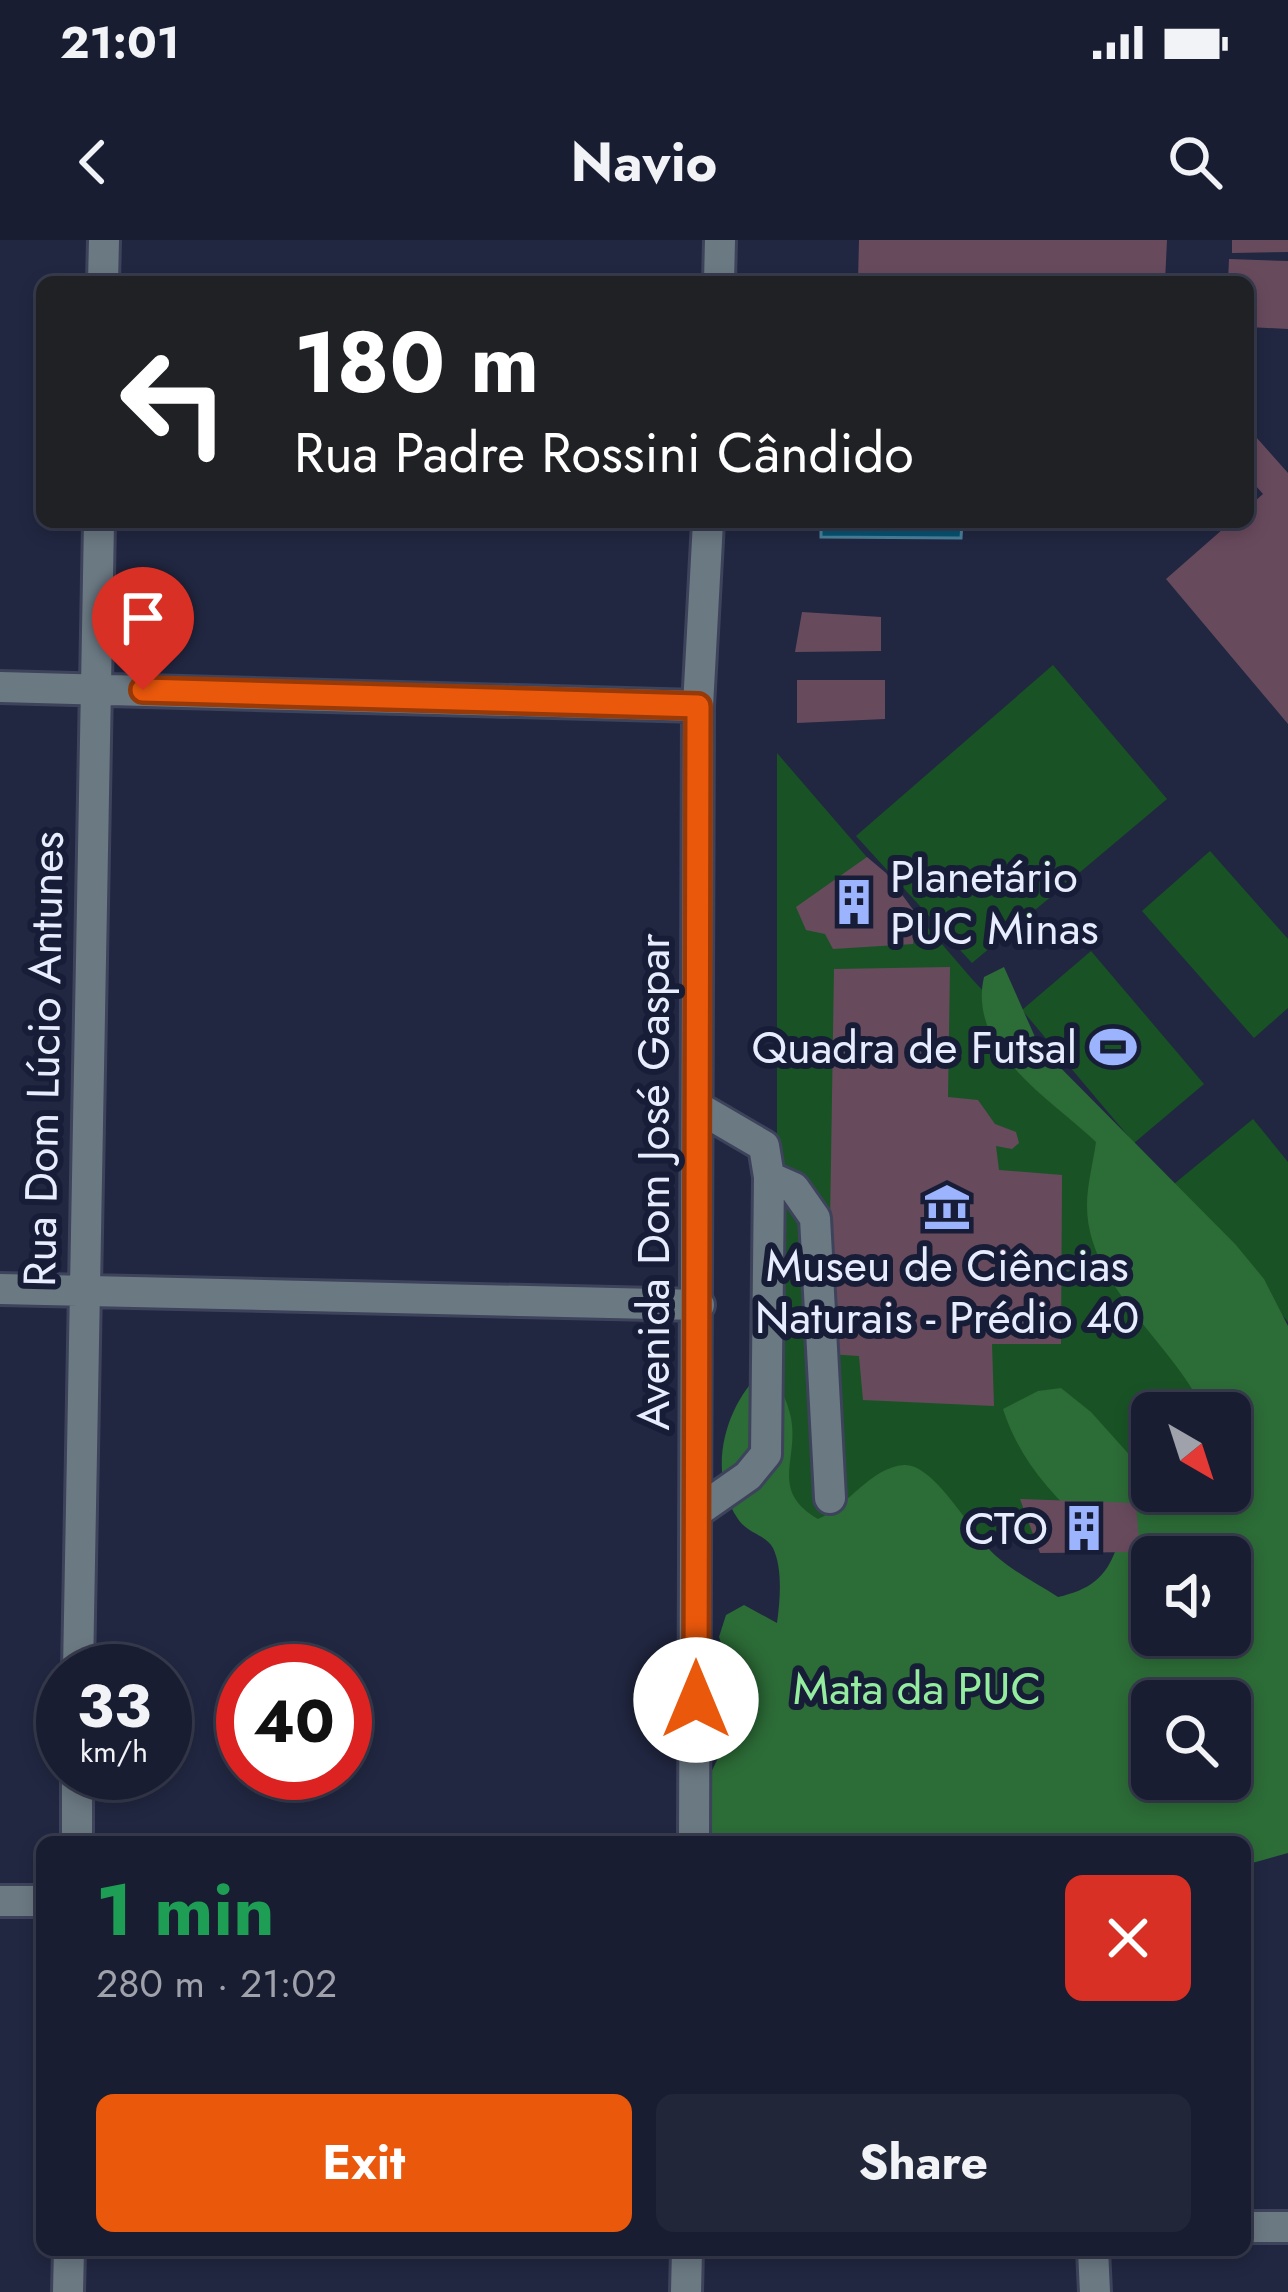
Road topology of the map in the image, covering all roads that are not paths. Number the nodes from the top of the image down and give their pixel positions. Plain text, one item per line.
1 (104, 240) edge
2 (720, 240) edge
3 (103, 276) edge
4 (719, 276) edge
5 (99, 528) edge
6 (708, 528) edge
7 (0, 687) edge
8 (97, 688) junction
9 (698, 706) junction
10 (699, 1108) junction
11 (769, 1177) junction
12 (0, 1289) edge
13 (82, 1290) junction
14 (699, 1305) junction
15 (830, 1498) dead end
16 (698, 1511) junction
17 (78, 1644) edge
18 (77, 1800) edge
19 (76, 1836) edge
20 (694, 1836) edge
21 (0, 1900) edge
22 (36, 1900) edge
23 (1288, 2227) edge
24 (1251, 2228) edge
25 (69, 2256) edge
26 (687, 2256) edge
27 (1093, 2256) edge
28 (68, 2292) edge
29 (686, 2292) edge
30 (1095, 2292) edge

1 - 3 street
2 - 4 street
5 - 8 street, Rua Dom Lúcio Antunes
6 - 9 street, Avenida Dom José Gaspar
7 - 8 street
8 - 9 street
8 - 13 street, Rua Dom Lúcio Antunes
9 - 10 street, Avenida Dom José Gaspar
10 - 11 street
10 - 14 street, Avenida Dom José Gaspar
11 - 15 street
11 - 16 street
12 - 13 street
13 - 14 street
13 - 17 street, Rua Dom Lúcio Antunes
14 - 16 street, Avenida Dom José Gaspar
16 - 20 street, Avenida Dom José Gaspar
18 - 19 street
21 - 22 street
23 - 24 street
25 - 28 street
26 - 29 street
27 - 30 street

